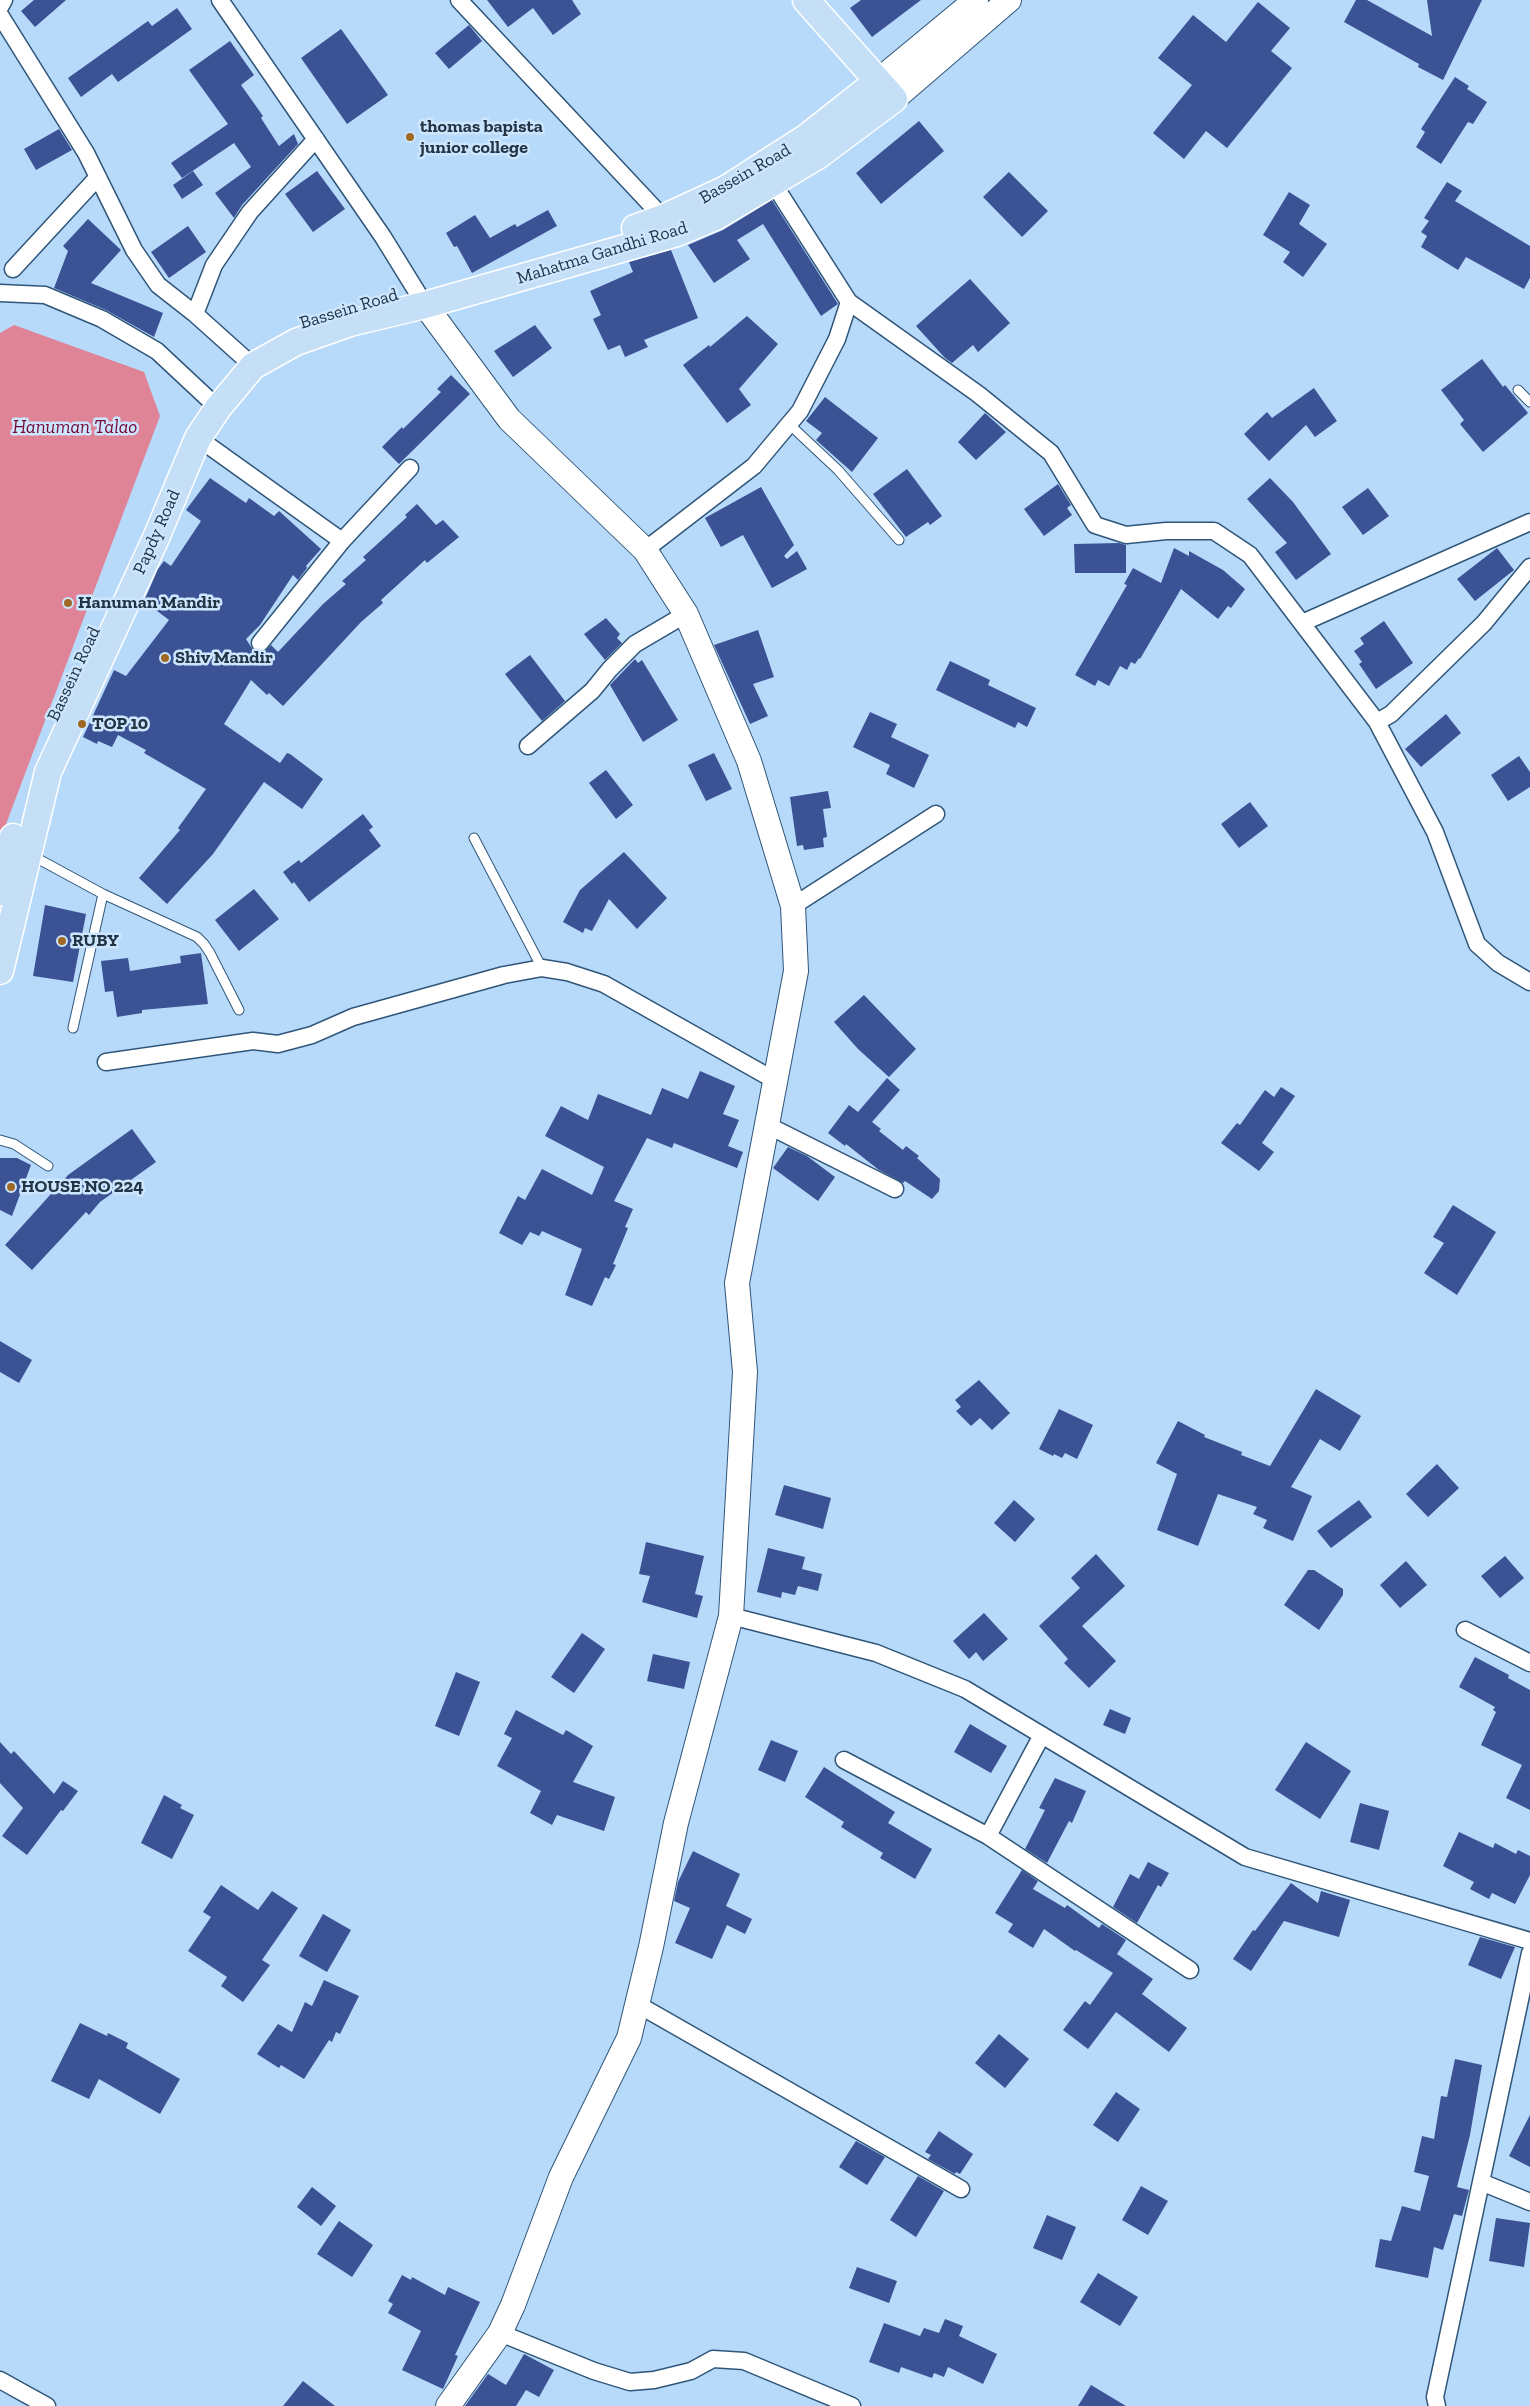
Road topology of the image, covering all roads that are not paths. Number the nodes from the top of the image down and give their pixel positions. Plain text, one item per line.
1 (4, 0) edge
2 (220, 0) edge
3 (459, 0) edge
4 (806, 0) edge
5 (976, 0) edge
6 (1009, 0) edge
7 (0, 8) edge
8 (0, 15) edge
9 (886, 90) junction
10 (316, 139) junction
11 (98, 178) junction
12 (773, 183) junction
13 (670, 226) junction
14 (13, 270) dead end
15 (0, 293) edge
16 (420, 298) junction
17 (850, 302) junction
18 (195, 314) junction
19 (247, 361) junction
20 (1518, 390) dead end
21 (211, 402) junction
22 (1530, 402) edge
23 (789, 424) junction
24 (198, 438) junction
25 (410, 468) dead end
26 (1530, 522) edge
27 (899, 540) dead end
28 (342, 541) junction
29 (645, 550) junction
30 (1530, 567) edge
31 (686, 614) junction
32 (1302, 623) junction
33 (260, 643) dead end
34 (1377, 722) junction
35 (528, 746) dead end
36 (936, 814) dead end
37 (474, 838) dead end
38 (28, 854) junction
39 (0, 892) edge
40 (103, 894) junction
41 (793, 906) junction
42 (542, 968) junction
43 (0, 971) edge
44 (1530, 982) edge
45 (239, 1010) dead end
46 (73, 1028) dead end
47 (106, 1062) dead end
48 (776, 1081) junction
49 (767, 1124) junction
50 (0, 1140) edge
51 (48, 1166) dead end
52 (895, 1189) dead end
53 (730, 1616) junction
54 (1465, 1630) dead end
55 (1530, 1663) edge
56 (1042, 1735) junction
57 (844, 1760) dead end
58 (988, 1836) junction
59 (1530, 1941) edge
60 (1530, 1953) edge
61 (1190, 1970) dead end
62 (637, 2004) junction
63 (1481, 2182) junction
64 (960, 2189) dead end
65 (1530, 2202) edge
66 (500, 2333) junction
67 (0, 2380) edge
68 (47, 2406) edge
69 (448, 2406) edge
70 (852, 2406) edge
71 (1437, 2406) edge

1 - 7 street
2 - 10 street
3 - 13 street
4 - 9 main road
5 - 9 main road, Bassein Road
6 - 9 main road, Bassein Road
8 - 11 street
9 - 12 main road, Mahatma Gandhi Road
9 - 13 main road, Bassein Road
10 - 16 street
10 - 18 street
11 - 14 street
11 - 18 street
12 - 13 main road, Mahatma Gandhi Road
12 - 17 street
13 - 16 main road, Mahatma Gandhi Road
15 - 21 street
16 - 19 main road, Papdy Road
16 - 29 main road
17 - 23 street
17 - 32 street
18 - 19 street
19 - 21 main road, Papdy Road
20 - 22 lane
21 - 24 main road, Papdy Road
21 - 39 main road, Bassein Road
23 - 27 lane
23 - 29 street
24 - 28 street
24 - 38 main road, Papdy Road
25 - 28 street
26 - 32 street
28 - 33 street
29 - 31 main road
30 - 34 street
31 - 35 street
31 - 41 main road
32 - 34 street
34 - 44 street
36 - 41 street
37 - 42 lane
38 - 40 lane
38 - 43 main road, Papdy Road
40 - 45 lane
40 - 46 lane
41 - 48 main road
42 - 47 street
42 - 48 street
48 - 49 main road
49 - 52 street
49 - 53 main road
50 - 51 lane
53 - 56 street
53 - 62 main road
54 - 55 street
56 - 58 street
56 - 59 street
57 - 58 street
58 - 61 street
60 - 63 street
62 - 64 street
62 - 66 main road
63 - 65 street
63 - 71 street
66 - 69 main road
66 - 70 street
67 - 68 street

